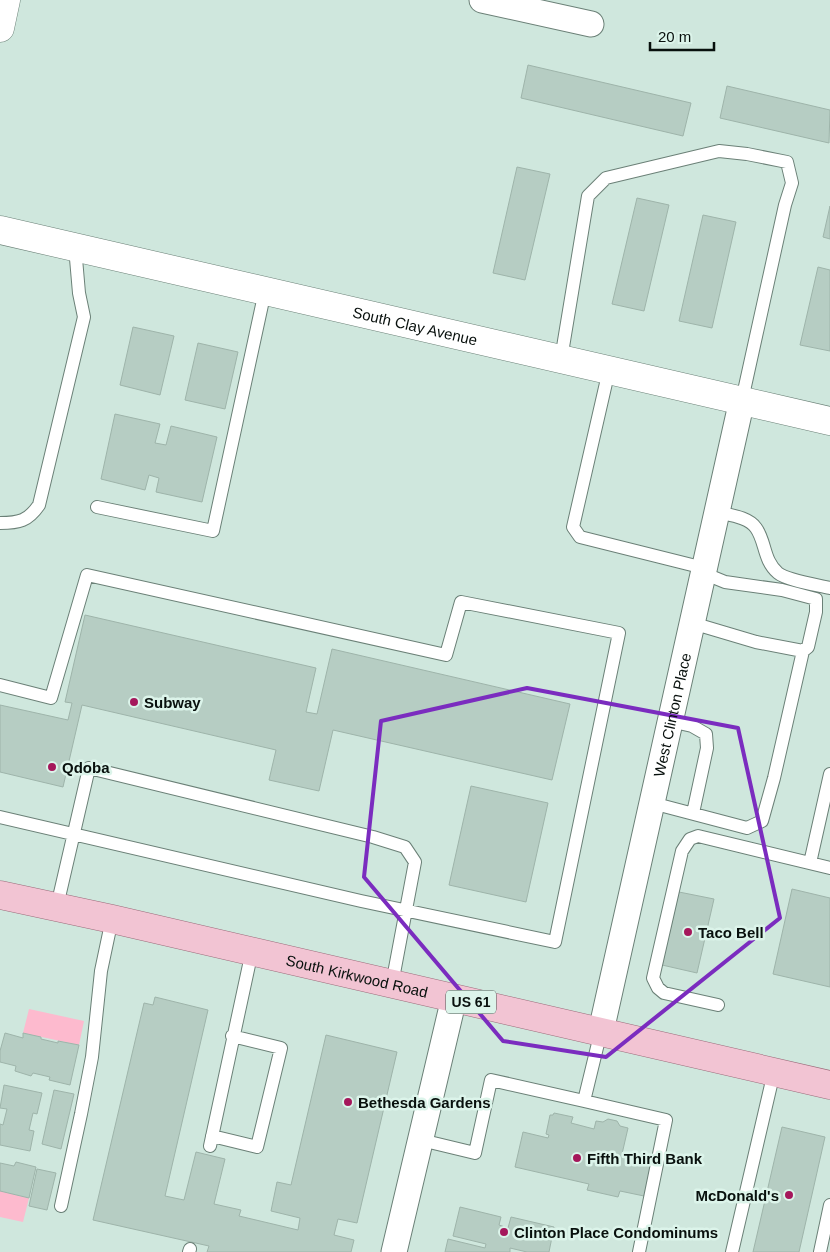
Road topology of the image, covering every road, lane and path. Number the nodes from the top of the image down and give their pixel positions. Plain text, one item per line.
1 (6, 0) edge
2 (482, 0) edge
3 (591, 24) dead end
4 (0, 28) edge
5 (0, 230) edge
6 (75, 247) junction
7 (265, 291) junction
8 (561, 359) junction
9 (609, 370) junction
10 (742, 400) junction
11 (830, 421) edge
12 (97, 507) dead end
13 (717, 512) junction
14 (0, 524) edge
15 (704, 570) junction
16 (830, 588) edge
17 (692, 623) junction
18 (803, 650) junction
19 (0, 685) edge
20 (670, 721) junction
21 (830, 774) edge
22 (652, 803) junction
23 (827, 805) edge
24 (693, 813) junction
25 (0, 817) edge
26 (74, 834) junction
27 (810, 863) junction
28 (830, 868) edge
29 (0, 895) edge
30 (57, 906) junction
31 (406, 910) junction
32 (112, 919) junction
33 (252, 951) junction
34 (392, 984) junction
35 (454, 998) junction
36 (718, 1005) dead end
37 (601, 1031) junction
38 (232, 1036) junction
39 (774, 1072) junction
40 (830, 1085) edge
41 (584, 1101) junction
42 (421, 1140) junction
43 (830, 1205) edge
44 (61, 1206) dead end
45 (394, 1252) edge
46 (639, 1252) edge
47 (732, 1252) edge
48 (820, 1252) edge

1 - 4 street
2 - 3 street
5 - 6 street, South Clay Avenue
6 - 7 street, South Clay Avenue
6 - 14 lane
7 - 8 street, South Clay Avenue
7 - 12 lane
8 - 9 street, South Clay Avenue
8 - 10 lane
9 - 10 street, South Clay Avenue
9 - 15 lane
10 - 11 street, South Clay Avenue
10 - 13 street, West Clinton Place
13 - 15 street, West Clinton Place
13 - 16 lane
15 - 17 street, West Clinton Place
15 - 18 lane
17 - 18 lane
17 - 20 street, West Clinton Place
18 - 24 lane
19 - 31 lane
20 - 22 street, West Clinton Place
20 - 24 lane
21 - 23 lane
22 - 24 lane
22 - 37 street, West Clinton Place
23 - 27 lane
25 - 26 lane
26 - 30 lane
26 - 31 lane
26 - 31 lane
27 - 28 lane
27 - 36 lane
29 - 30 main road, South Kirkwood Road / US 61
30 - 32 main road, South Kirkwood Road / US 61
31 - 34 lane
32 - 33 main road, South Kirkwood Road / US 61
32 - 44 lane
33 - 34 main road, South Kirkwood Road / US 61
33 - 38 lane
34 - 35 main road, South Kirkwood Road / US 61
35 - 37 main road, South Kirkwood Road / US 61
35 - 42 street
37 - 39 main road, South Kirkwood Road / US 61
37 - 41 lane
38 - 38 lane
39 - 40 main road, South Kirkwood Road / US 61
39 - 47 lane
41 - 42 lane
41 - 46 lane
42 - 45 street
43 - 48 lane

